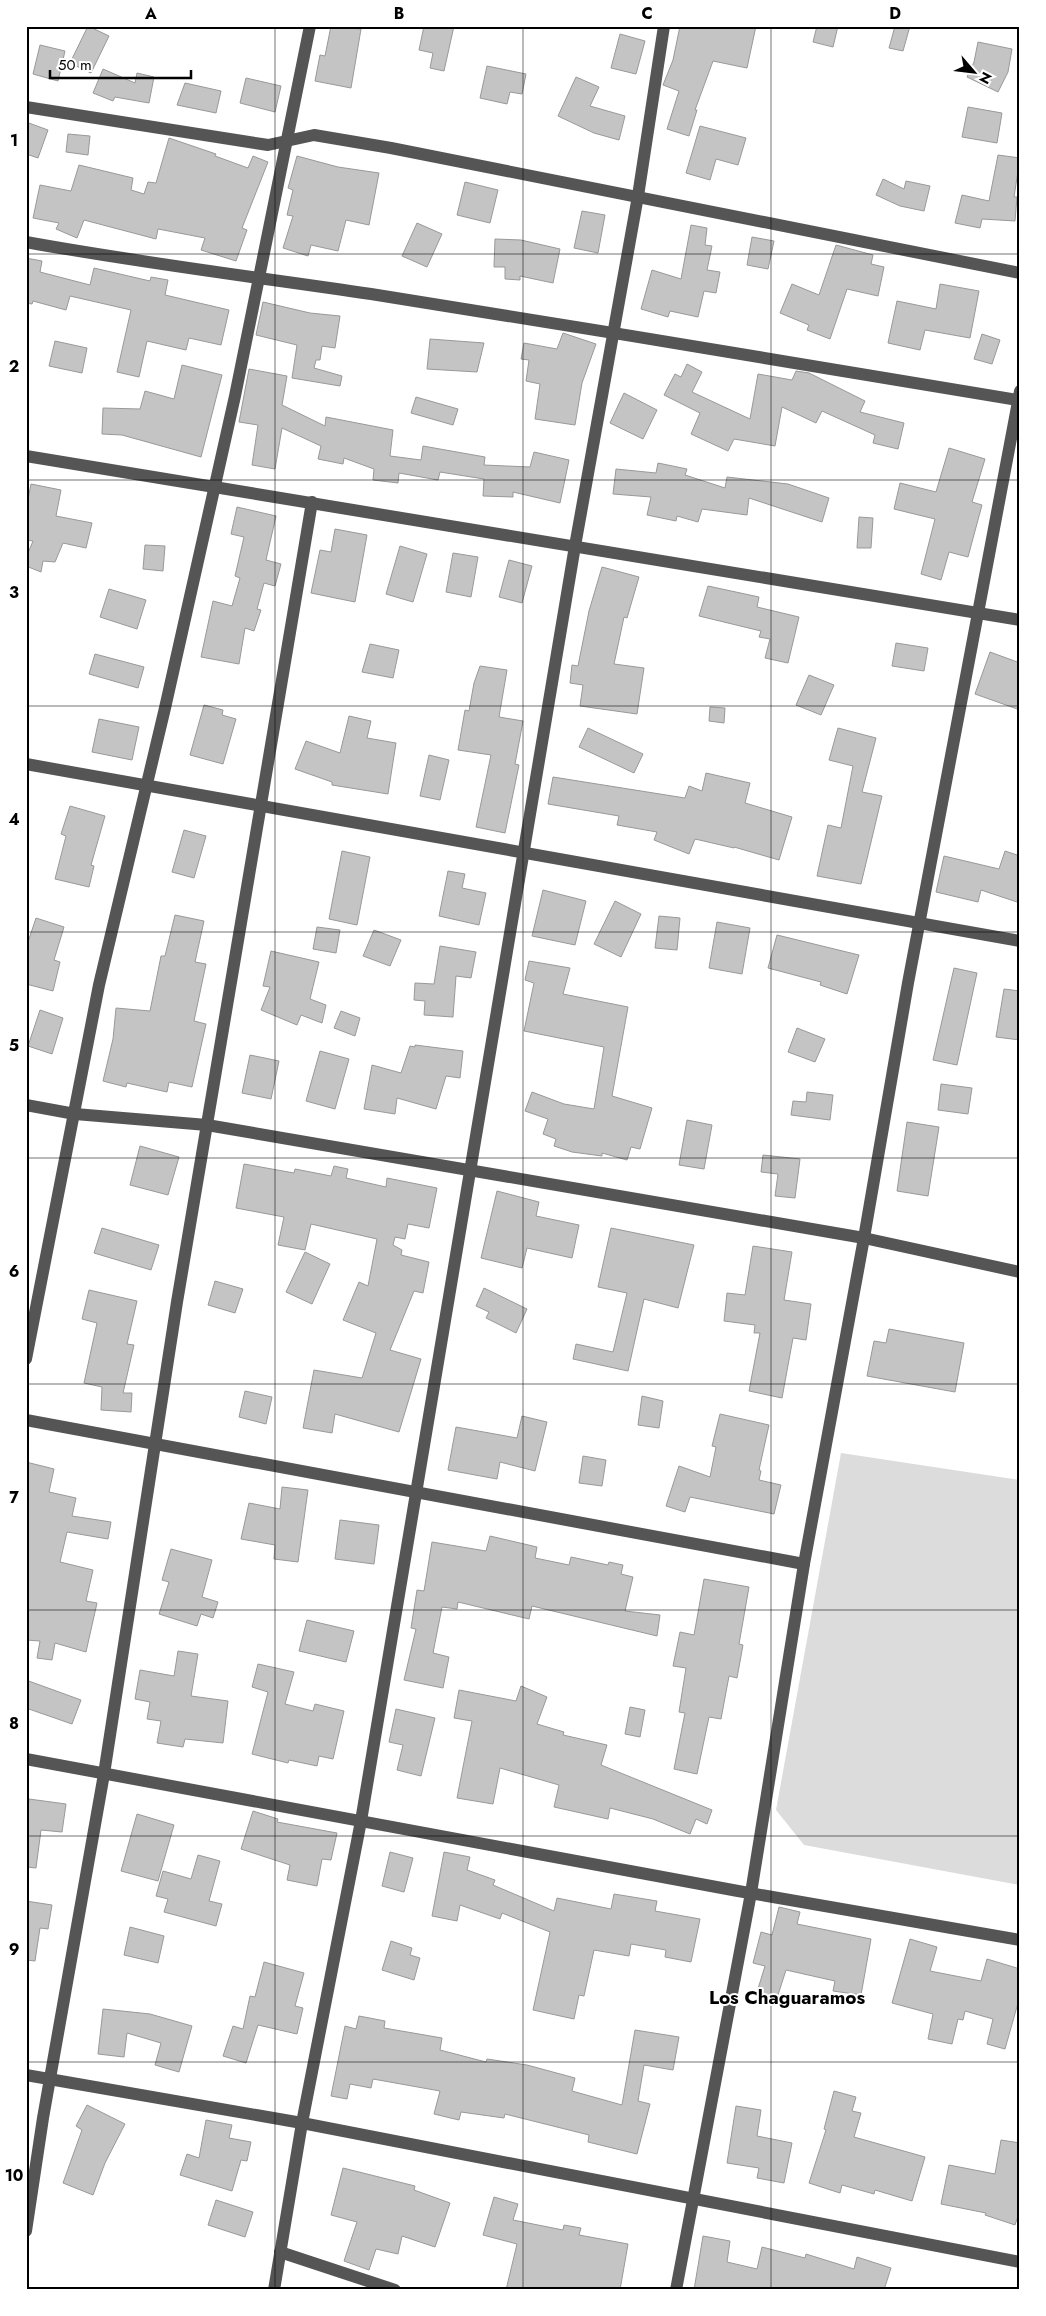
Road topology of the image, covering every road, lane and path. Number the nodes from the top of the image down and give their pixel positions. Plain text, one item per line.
1 (310, 26) edge
2 (664, 26) edge
3 (26, 107) edge
4 (287, 141) junction
5 (638, 196) junction
6 (26, 242) edge
7 (1020, 273) edge
8 (259, 277) junction
9 (614, 332) junction
10 (1019, 396) edge
11 (26, 456) edge
12 (214, 487) junction
13 (312, 502) junction
14 (575, 546) junction
15 (979, 612) junction
16 (1020, 620) edge
17 (26, 764) edge
18 (146, 784) junction
19 (261, 805) junction
20 (524, 852) junction
21 (920, 924) junction
22 (1020, 942) edge
23 (26, 1105) edge
24 (75, 1114) junction
25 (207, 1125) junction
26 (470, 1172) junction
27 (864, 1238) junction
28 (1020, 1272) edge
29 (26, 1359) edge
30 (26, 1420) edge
31 (155, 1444) junction
32 (416, 1493) junction
33 (804, 1564) junction
34 (26, 1760) edge
35 (104, 1774) junction
36 (361, 1821) junction
37 (751, 1893) junction
38 (1020, 1940) edge
39 (26, 2076) edge
40 (50, 2079) junction
41 (302, 2123) junction
42 (693, 2200) junction
43 (26, 2231) edge
44 (280, 2252) junction
45 (1020, 2262) edge
46 (274, 2290) edge
47 (395, 2290) edge
48 (676, 2290) edge

1 - 4 street
2 - 5 street
3 - 4 street
4 - 5 street
4 - 8 street
5 - 7 street
5 - 9 street
6 - 8 street
8 - 9 street
8 - 12 street
9 - 10 street
9 - 14 street
10 - 15 street
11 - 12 street
12 - 13 street
12 - 18 street
13 - 14 street
13 - 19 street
14 - 15 street
14 - 20 street
15 - 16 street
15 - 21 street
17 - 18 street
18 - 19 street
18 - 24 street
19 - 20 street
19 - 25 street
20 - 21 street
20 - 26 street
21 - 22 street
21 - 27 street
23 - 24 street
24 - 25 street
24 - 29 street
25 - 26 street
25 - 31 street
26 - 27 street
26 - 32 street
27 - 28 street
27 - 33 street
30 - 31 street
31 - 32 street
31 - 35 street
32 - 33 street
32 - 36 street
33 - 37 street
34 - 35 street
35 - 36 street
35 - 40 street
36 - 37 street
36 - 41 street
37 - 38 street
37 - 42 street
39 - 40 street
40 - 41 street
40 - 43 street
41 - 42 street
41 - 44 street
42 - 45 street
42 - 48 street
44 - 46 street
44 - 47 street

